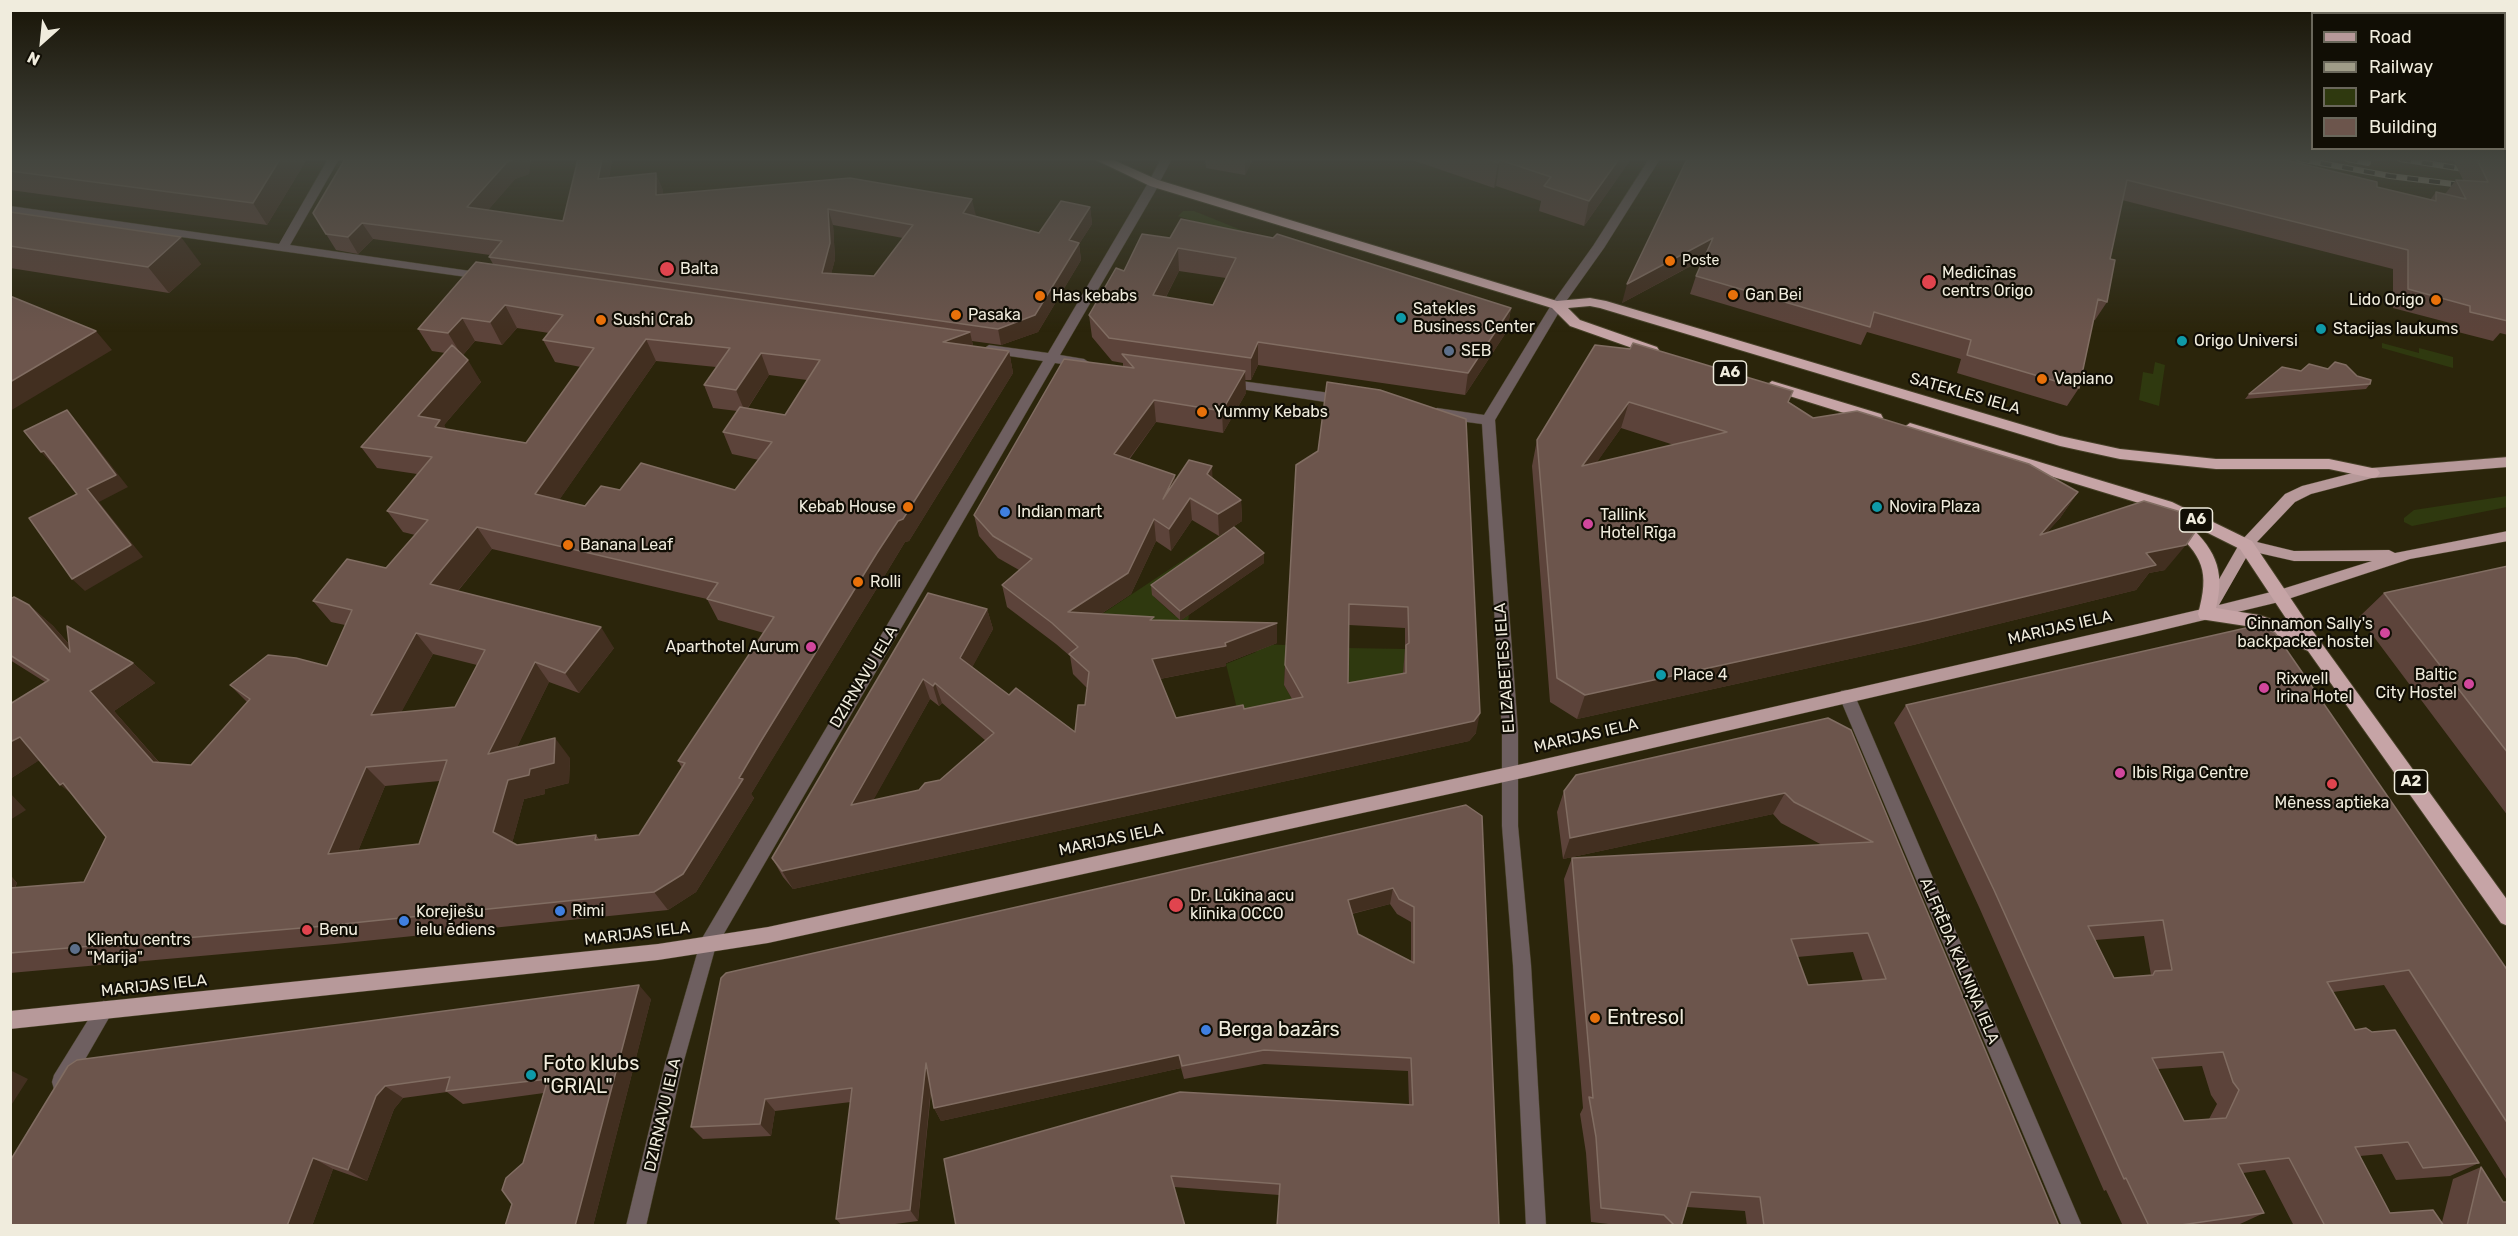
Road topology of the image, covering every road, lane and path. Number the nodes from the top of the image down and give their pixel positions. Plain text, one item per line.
1 (65, 217) edge
2 (301, 217) edge
3 (1134, 217) edge
4 (1265, 217) edge
5 (1618, 217) edge
6 (283, 247) junction
7 (499, 279) edge
8 (1557, 305) junction
9 (977, 348) edge
10 (1662, 353) edge
11 (1052, 358) junction
12 (1092, 364) edge
13 (1207, 380) edge
14 (1763, 384) edge
15 (1355, 401) edge
16 (1424, 411) edge
17 (1488, 420) junction
18 (2508, 462) edge
19 (2372, 473) junction
20 (2144, 498) junction
21 (2508, 536) edge
22 (2246, 545) junction
23 (2410, 554) junction
24 (2279, 596) junction
25 (2206, 614) junction
26 (2314, 647) junction
27 (1847, 696) junction
28 (1510, 773) junction
29 (2508, 917) edge
30 (707, 946) junction
31 (104, 1010) junction
32 (10, 1020) edge
33 (48, 1103) edge
34 (636, 1226) edge
35 (1536, 1226) edge
36 (2072, 1226) edge

1 - 6 street
2 - 6 street
3 - 11 street, DZIRNAVU IELA
4 - 8 highway, SATEKLES IELA
5 - 8 street
6 - 7 street
8 - 10 highway, SATEKLES IELA
8 - 17 street
8 - 19 highway, SATEKLES IELA
9 - 11 street
11 - 12 street
11 - 30 street, DZIRNAVU IELA
13 - 15 street
14 - 20 highway, A6
16 - 17 street
17 - 28 street, ELIZABETES IELA
18 - 19 main road
19 - 22 main road
20 - 22 highway, A6
20 - 25 highway
21 - 23 main road, MARIJAS IELA
22 - 23 main road, MARIJAS IELA
22 - 24 highway, A2
22 - 25 main road
23 - 24 main road, MARIJAS IELA
24 - 25 main road, MARIJAS IELA
24 - 26 highway, A2
25 - 26 highway
25 - 27 main road, MARIJAS IELA
26 - 29 highway, A2
27 - 28 main road, MARIJAS IELA
27 - 36 street, ALFRĒDA KALNIŅA IELA
28 - 30 main road, MARIJAS IELA
28 - 35 street, ELIZABETES IELA
30 - 31 main road, MARIJAS IELA
30 - 34 street, DZIRNAVU IELA
31 - 32 main road, MARIJAS IELA
31 - 33 street

